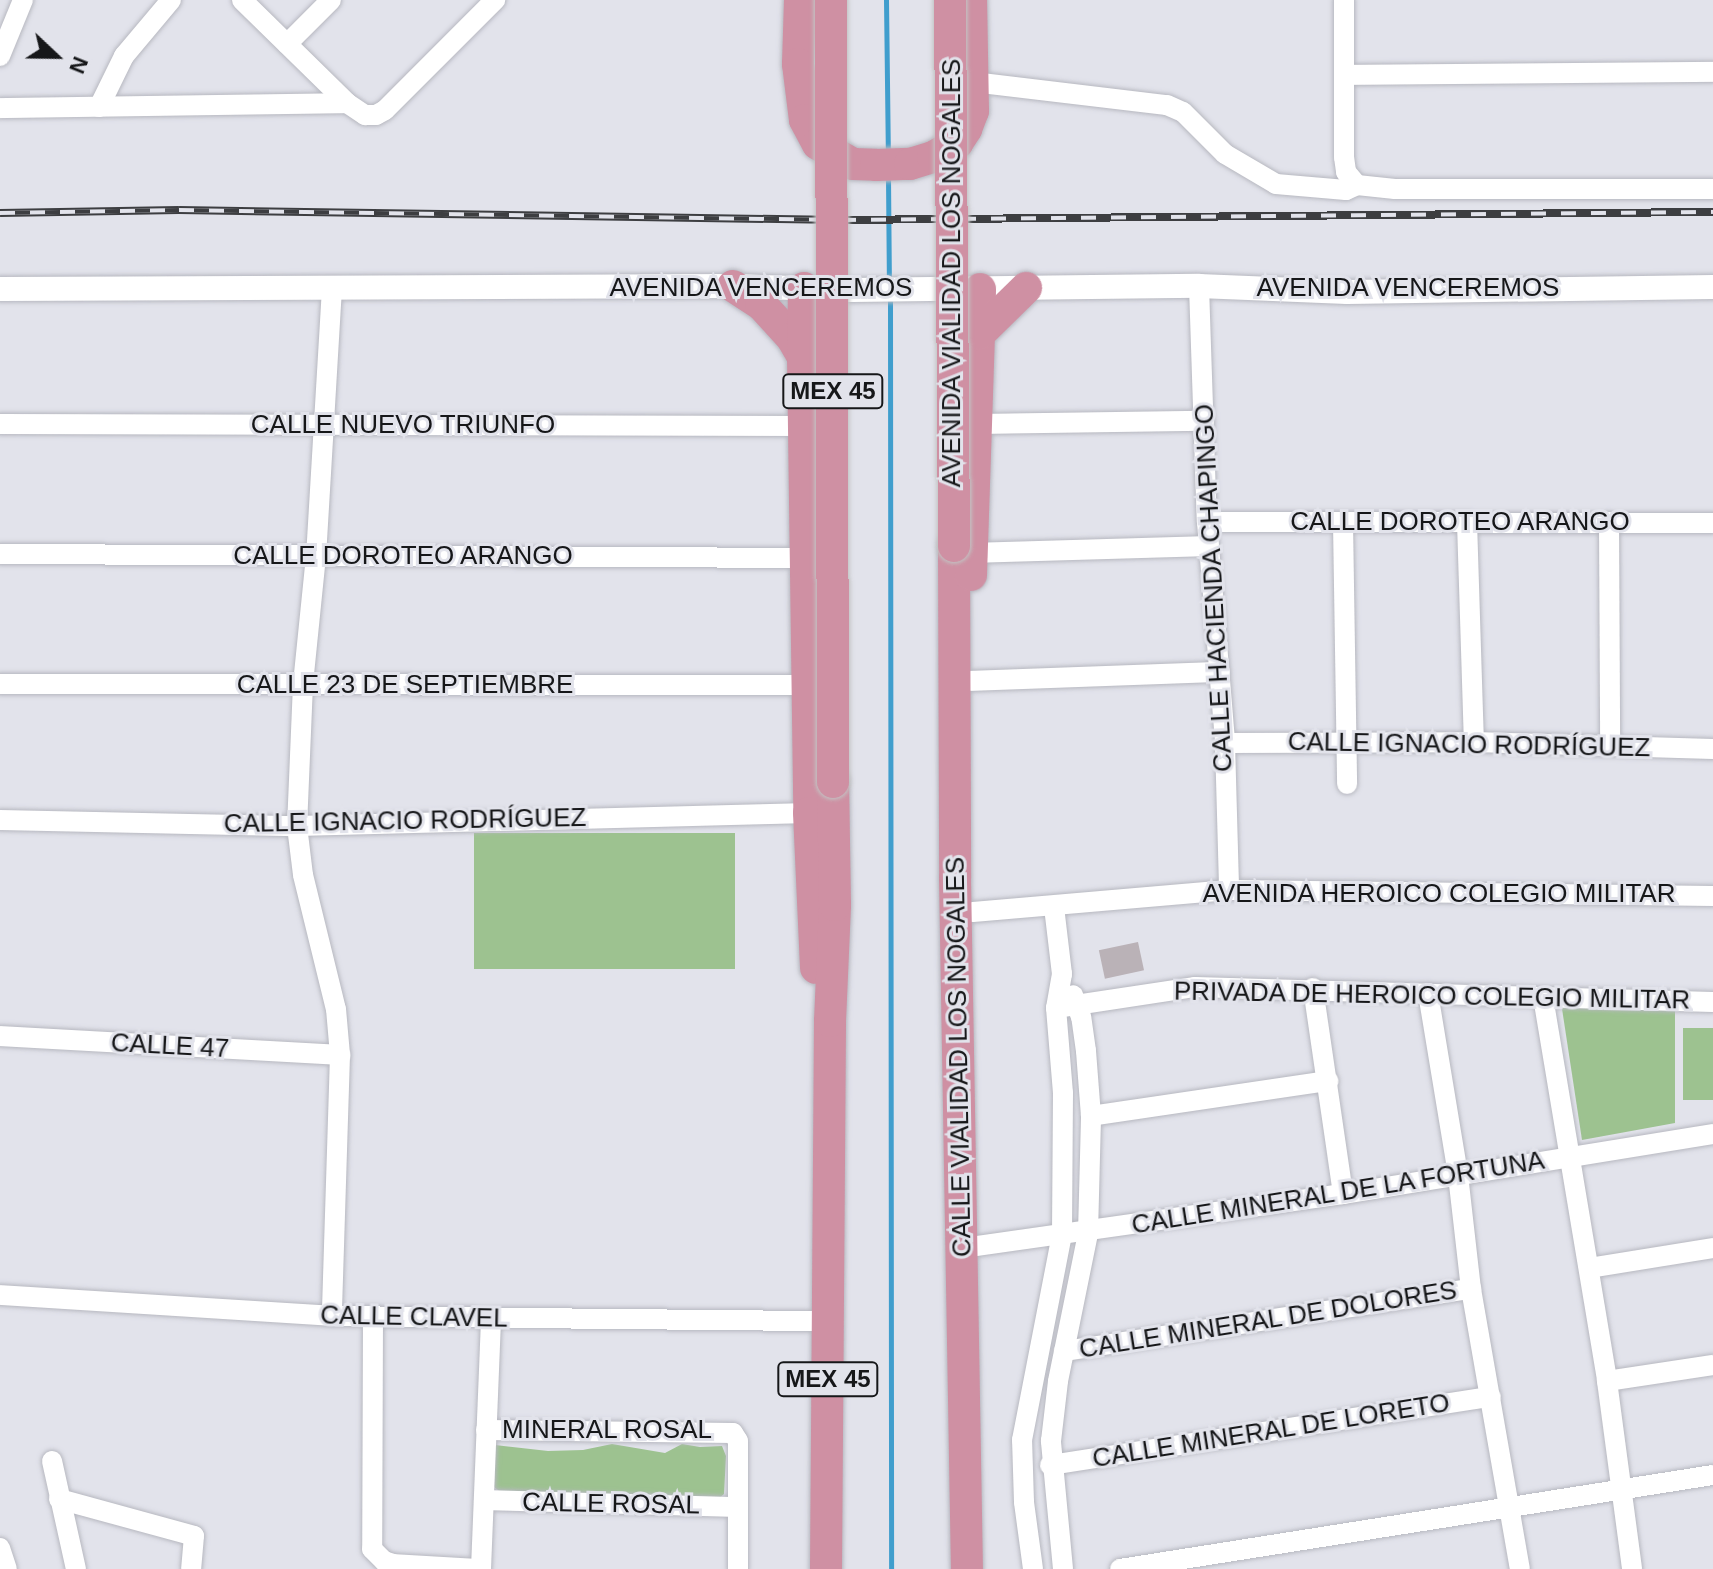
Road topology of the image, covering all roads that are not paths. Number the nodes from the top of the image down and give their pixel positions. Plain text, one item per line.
1 (23, 0) edge
2 (171, 0) edge
3 (242, 0) edge
4 (331, 0) edge
5 (495, 0) edge
6 (800, 0) edge
7 (831, 0) edge
8 (950, 0) edge
9 (971, 0) edge
10 (1344, 0) edge
11 (287, 44) junction
12 (0, 56) edge
13 (1713, 72) edge
14 (1345, 75) junction
15 (973, 82) junction
16 (347, 103) junction
17 (99, 107) junction
18 (0, 108) edge
19 (1357, 185) junction
20 (1713, 189) edge
21 (733, 286) junction
22 (1199, 286) junction
23 (1713, 287) edge
24 (332, 288) junction
25 (804, 288) junction
26 (1026, 288) junction
27 (0, 289) edge
28 (980, 289) junction
29 (979, 334) junction
30 (803, 357) junction
31 (1204, 421) junction
32 (0, 424) edge
33 (976, 424) junction
34 (324, 425) junction
35 (806, 426) junction
36 (1207, 522) junction
37 (1343, 522) junction
38 (1467, 522) junction
39 (1609, 522) junction
40 (1713, 523) edge
41 (1209, 546) junction
42 (962, 549) junction
43 (0, 554) edge
44 (316, 556) junction
45 (806, 558) junction
46 (1220, 672) junction
47 (971, 681) junction
48 (0, 684) edge
49 (303, 684) junction
50 (809, 685) junction
51 (1347, 741) junction
52 (1474, 742) junction
53 (1225, 743) junction
54 (1610, 744) junction
55 (1713, 749) edge
56 (1347, 784) dead end
57 (809, 813) junction
58 (0, 820) edge
59 (297, 826) junction
60 (1229, 890) junction
61 (1713, 896) edge
62 (1054, 907) junction
63 (973, 912) junction
64 (1062, 974) junction
65 (1313, 988) junction
66 (1428, 993) junction
67 (1543, 997) junction
68 (1713, 1002) edge
69 (1077, 1004) junction
70 (1056, 1008) junction
71 (830, 1021) junction
72 (0, 1036) edge
73 (340, 1055) junction
74 (959, 1074) junction
75 (1328, 1081) junction
76 (1091, 1116) junction
77 (1713, 1134) edge
78 (1568, 1155) junction
79 (1458, 1175) junction
80 (1343, 1194) junction
81 (1088, 1233) junction
82 (1062, 1235) junction
83 (963, 1248) junction
84 (1713, 1248) edge
85 (1589, 1268) junction
86 (1471, 1289) junction
87 (0, 1295) edge
88 (332, 1316) junction
89 (373, 1317) junction
90 (491, 1319) junction
91 (829, 1321) junction
92 (1064, 1351) junction
93 (1713, 1365) edge
94 (1607, 1381) junction
95 (1491, 1397) junction
96 (486, 1430) junction
97 (52, 1461) dead end
98 (1050, 1465) junction
99 (1713, 1475) edge
100 (1621, 1490) junction
101 (59, 1499) junction
102 (484, 1500) junction
103 (738, 1507) junction
104 (1509, 1509) junction
105 (0, 1548) edge
106 (7, 1569) edge
107 (76, 1569) edge
108 (191, 1569) edge
109 (478, 1569) edge
110 (738, 1569) edge
111 (826, 1569) edge
112 (967, 1569) edge
113 (1033, 1569) edge
114 (1063, 1569) edge
115 (1120, 1569) edge
116 (1520, 1569) edge
117 (1632, 1569) edge

1 - 12 street
2 - 17 street
3 - 11 street
4 - 11 street
5 - 16 street
6 - 15 highway
7 - 71 highway, MEX 45, bridge
8 - 42 highway, AVENIDA VIALIDAD LOS NOGALES, bridge
9 - 15 highway
10 - 14 street
11 - 16 street
13 - 14 street
14 - 19 street
15 - 19 street
16 - 17 street
17 - 18 street
19 - 20 street
21 - 24 street, AVENIDA VENCEREMOS
21 - 25 street, AVENIDA VENCEREMOS
21 - 30 highway
22 - 23 street, AVENIDA VENCEREMOS
22 - 26 street, AVENIDA VENCEREMOS
22 - 31 street, CALLE HACIENDA CHAPINGO
24 - 27 street, AVENIDA VENCEREMOS
24 - 34 street
25 - 28 street, AVENIDA VENCEREMOS
25 - 30 highway
26 - 28 street, AVENIDA VENCEREMOS
26 - 29 highway
28 - 29 highway
29 - 33 highway
30 - 35 highway
31 - 33 street
31 - 36 street, CALLE HACIENDA CHAPINGO
32 - 34 street, CALLE NUEVO TRIUNFO
33 - 42 highway
34 - 35 street, CALLE NUEVO TRIUNFO
34 - 44 street
35 - 45 highway
36 - 37 street, CALLE DOROTEO ARANGO
36 - 41 street, CALLE HACIENDA CHAPINGO
37 - 38 street, CALLE DOROTEO ARANGO
37 - 51 street
38 - 39 street, CALLE DOROTEO ARANGO
38 - 52 street
39 - 40 street, CALLE DOROTEO ARANGO
39 - 54 street
41 - 42 street
41 - 46 street, CALLE HACIENDA CHAPINGO
42 - 47 highway
42 - 74 highway, CALLE VIALIDAD LOS NOGALES
43 - 44 street, CALLE DOROTEO ARANGO
44 - 45 street, CALLE DOROTEO ARANGO
44 - 49 street
45 - 50 highway
46 - 47 street
46 - 53 street, CALLE HACIENDA CHAPINGO
47 - 63 highway
48 - 49 street, CALLE 23 DE SEPTIEMBRE
49 - 50 street, CALLE 23 DE SEPTIEMBRE
49 - 59 street
50 - 57 highway
51 - 52 street, CALLE IGNACIO RODRÍGUEZ
51 - 53 street, CALLE IGNACIO RODRÍGUEZ
51 - 56 street
52 - 54 street, CALLE IGNACIO RODRÍGUEZ
53 - 60 street, CALLE HACIENDA CHAPINGO
54 - 55 street, CALLE IGNACIO RODRÍGUEZ
57 - 59 street, CALLE IGNACIO RODRÍGUEZ
57 - 71 highway
58 - 59 street, CALLE IGNACIO RODRÍGUEZ
59 - 73 street
60 - 61 street, AVENIDA HEROICO COLEGIO MILITAR
60 - 62 street, AVENIDA HEROICO COLEGIO MILITAR
62 - 63 street, AVENIDA HEROICO COLEGIO MILITAR
62 - 64 street
63 - 74 highway
64 - 69 street
64 - 70 street
65 - 66 street, PRIVADA DE HEROICO COLEGIO MILITAR
65 - 69 street, PRIVADA DE HEROICO COLEGIO MILITAR
65 - 75 street
66 - 67 street, PRIVADA DE HEROICO COLEGIO MILITAR
66 - 79 street
67 - 68 street, PRIVADA DE HEROICO COLEGIO MILITAR
67 - 78 street
69 - 70 street, PRIVADA DE HEROICO COLEGIO MILITAR
69 - 76 street
70 - 82 street
71 - 91 highway, MEX 45
72 - 73 street, CALLE 47
73 - 88 street
74 - 83 highway, CALLE VIALIDAD LOS NOGALES
75 - 76 street
75 - 80 street
76 - 81 street
77 - 78 street, CALLE MINERAL DE LA FORTUNA
78 - 79 street, CALLE MINERAL DE LA FORTUNA
78 - 85 street
79 - 80 street, CALLE MINERAL DE LA FORTUNA
79 - 86 street
80 - 81 street, CALLE MINERAL DE LA FORTUNA
81 - 82 street, CALLE MINERAL DE LA FORTUNA
81 - 92 street
82 - 83 street, CALLE MINERAL DE LA FORTUNA
82 - 113 street
83 - 112 highway, CALLE VIALIDAD LOS NOGALES
84 - 85 street
85 - 94 street
86 - 92 street, CALLE MINERAL DE DOLORES
86 - 95 street
87 - 88 street, CALLE CLAVEL
88 - 89 street, CALLE CLAVEL
89 - 90 street, CALLE CLAVEL
89 - 109 street
90 - 91 street, CALLE CLAVEL
90 - 96 street
91 - 111 highway, MEX 45
92 - 98 street
93 - 94 street
94 - 100 street
95 - 98 street, CALLE MINERAL DE LORETO
95 - 104 street
96 - 102 street
96 - 103 street, MINERAL ROSAL
97 - 101 street
98 - 114 street
99 - 100 street
100 - 104 street
100 - 117 street
101 - 107 street
101 - 108 street
102 - 103 street, CALLE ROSAL
102 - 109 street
103 - 110 street, MINERAL ROSAL
104 - 115 street
104 - 116 street
105 - 106 street

